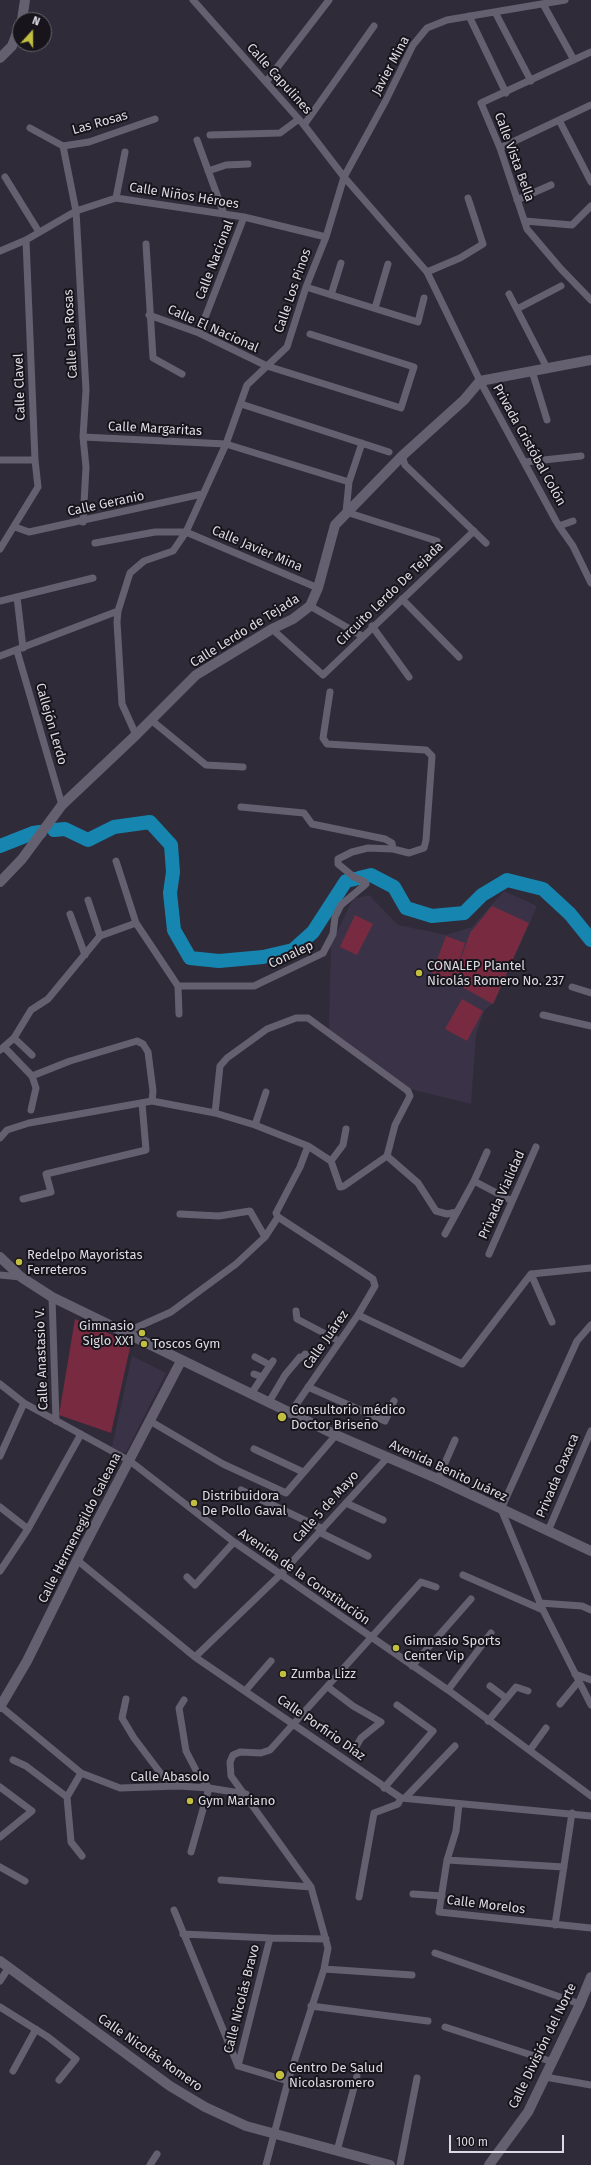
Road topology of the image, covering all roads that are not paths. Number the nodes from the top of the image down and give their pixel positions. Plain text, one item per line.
1 (25, 0) edge
2 (329, 0) edge
3 (565, 0) edge
4 (196, 1) edge
5 (543, 4) junction
6 (23, 12) edge
7 (495, 12) junction
8 (470, 16) junction
9 (374, 26) dead end
10 (12, 46) edge
11 (591, 52) edge
12 (0, 58) edge
13 (574, 60) junction
14 (532, 81) junction
15 (266, 82) junction
16 (506, 93) junction
17 (591, 105) edge
18 (155, 119) dead end
19 (559, 120) junction
20 (302, 122) junction
21 (30, 128) dead end
22 (210, 136) dead end
23 (197, 140) dead end
24 (63, 146) junction
25 (500, 148) junction
26 (125, 152) dead end
27 (248, 164) dead end
28 (208, 172) junction
29 (5, 177) dead end
30 (344, 177) junction
31 (591, 182) edge
32 (551, 186) dead end
33 (116, 198) junction
34 (468, 198) dead end
35 (517, 200) junction
36 (591, 206) edge
37 (76, 211) junction
38 (224, 214) junction
39 (244, 217) junction
40 (525, 221) junction
41 (39, 232) junction
42 (326, 237) junction
43 (26, 240) junction
44 (146, 244) dead end
45 (0, 251) edge
46 (341, 263) dead end
47 (388, 264) dead end
48 (427, 272) junction
49 (560, 286) dead end
50 (306, 287) junction
51 (509, 294) dead end
52 (331, 295) junction
53 (424, 298) dead end
54 (591, 300) edge
55 (375, 308) junction
56 (517, 309) junction
57 (149, 315) junction
58 (199, 334) junction
59 (310, 334) dead end
60 (591, 360) edge
61 (267, 366) junction
62 (547, 368) junction
63 (532, 371) junction
64 (182, 374) dead end
65 (480, 381) junction
66 (241, 404) junction
67 (547, 420) dead end
68 (83, 437) junction
69 (362, 443) junction
70 (226, 444) junction
71 (389, 452) dead end
72 (402, 456) junction
73 (581, 456) dead end
74 (0, 460) edge
75 (35, 460) junction
76 (525, 462) junction
77 (349, 482) junction
78 (202, 494) junction
79 (346, 512) junction
80 (573, 520) dead end
81 (83, 522) junction
82 (558, 524) junction
83 (15, 527) junction
84 (474, 531) junction
85 (186, 532) junction
86 (437, 541) dead end
87 (486, 543) dead end
88 (96, 544) dead end
89 (0, 548) edge
90 (93, 578) dead end
91 (591, 583) edge
92 (318, 588) junction
93 (16, 597) junction
94 (402, 599) junction
95 (0, 601) edge
96 (310, 606) junction
97 (118, 611) junction
98 (372, 626) junction
99 (272, 629) junction
100 (362, 636) junction
101 (20, 649) junction
102 (0, 656) edge
103 (459, 657) dead end
104 (409, 677) dead end
105 (330, 692) dead end
106 (151, 720) junction
107 (136, 735) junction
108 (243, 767) dead end
109 (62, 805) junction
110 (241, 807) dead end
111 (393, 849) junction
112 (116, 861) dead end
113 (0, 882) edge
114 (88, 900) dead end
115 (70, 914) dead end
116 (136, 923) junction
117 (100, 936) junction
118 (85, 954) junction
119 (178, 986) junction
120 (572, 987) dead end
121 (591, 993) edge
122 (179, 1014) dead end
123 (543, 1015) dead end
124 (591, 1026) edge
125 (14, 1038) junction
126 (2, 1048) edge
127 (32, 1055) dead end
128 (32, 1076) junction
129 (266, 1092) dead end
130 (152, 1102) junction
131 (142, 1103) junction
132 (31, 1110) dead end
133 (215, 1113) junction
134 (255, 1125) junction
135 (346, 1129) dead end
136 (0, 1137) edge
137 (308, 1146) junction
138 (536, 1147) dead end
139 (487, 1152) dead end
140 (387, 1156) junction
141 (331, 1161) junction
142 (474, 1182) junction
143 (23, 1199) dead end
144 (512, 1201) junction
145 (457, 1212) junction
146 (180, 1214) dead end
147 (278, 1217) junction
148 (445, 1234) dead end
149 (265, 1237) junction
150 (489, 1254) dead end
151 (0, 1256) edge
152 (591, 1268) edge
153 (531, 1274) junction
154 (0, 1275) edge
155 (20, 1276) junction
156 (52, 1297) junction
157 (296, 1311) dead end
158 (358, 1316) junction
159 (552, 1322) dead end
160 (591, 1325) edge
161 (124, 1333) junction
162 (339, 1341) junction
163 (316, 1350) dead end
164 (255, 1357) dead end
165 (181, 1361) junction
166 (254, 1374) dead end
167 (262, 1377) junction
168 (0, 1384) edge
169 (308, 1387) junction
170 (251, 1394) junction
171 (394, 1401) dead end
172 (269, 1402) junction
173 (24, 1403) junction
174 (290, 1412) junction
175 (56, 1421) junction
176 (150, 1421) junction
177 (591, 1431) edge
178 (81, 1434) junction
179 (336, 1435) junction
180 (455, 1440) dead end
181 (254, 1449) dead end
182 (0, 1456) edge
183 (388, 1457) junction
184 (130, 1461) junction
185 (303, 1472) junction
186 (438, 1479) junction
187 (241, 1490) dead end
188 (346, 1503) junction
189 (0, 1507) edge
190 (500, 1509) junction
191 (383, 1520) dead end
192 (28, 1529) junction
193 (321, 1531) junction
194 (548, 1531) junction
195 (234, 1542) junction
196 (591, 1551) edge
197 (368, 1556) dead end
198 (77, 1560) junction
199 (0, 1570) edge
200 (463, 1574) dead end
201 (280, 1575) junction
202 (186, 1578) dead end
203 (436, 1587) dead end
204 (471, 1599) dead end
205 (542, 1606) junction
206 (591, 1610) edge
207 (491, 1633) dead end
208 (372, 1639) junction
209 (196, 1657) junction
210 (271, 1662) dead end
211 (412, 1666) junction
212 (575, 1674) junction
213 (591, 1680) edge
214 (579, 1682) junction
215 (490, 1686) dead end
216 (328, 1687) junction
217 (246, 1690) junction
218 (448, 1690) junction
219 (528, 1691) dead end
220 (506, 1698) junction
221 (126, 1699) dead end
222 (184, 1700) dead end
223 (560, 1704) dead end
224 (397, 1705) dead end
225 (0, 1706) edge
226 (591, 1706) edge
227 (488, 1721) junction
228 (294, 1723) junction
229 (546, 1728) dead end
230 (455, 1746) dead end
231 (354, 1750) dead end
232 (530, 1750) junction
233 (13, 1760) dead end
234 (81, 1773) junction
235 (179, 1786) junction
236 (0, 1787) edge
237 (209, 1788) junction
238 (384, 1788) junction
239 (246, 1794) junction
240 (591, 1796) edge
241 (67, 1797) junction
242 (403, 1798) junction
243 (459, 1804) junction
244 (572, 1813) junction
245 (591, 1816) edge
246 (0, 1836) edge
247 (192, 1852) dead end
248 (82, 1856) dead end
249 (447, 1860) junction
250 (0, 1867) edge
251 (564, 1867) junction
252 (221, 1880) dead end
253 (25, 1881) dead end
254 (311, 1887) junction
255 (413, 1894) dead end
256 (442, 1896) junction
257 (359, 1897) dead end
258 (174, 1910) dead end
259 (555, 1925) junction
260 (591, 1928) edge
261 (183, 1934) junction
262 (270, 1938) junction
263 (326, 1939) junction
264 (435, 1953) dead end
265 (0, 1960) edge
266 (9, 1967) junction
267 (324, 1969) junction
268 (412, 1975) dead end
269 (591, 1977) edge
270 (0, 1981) edge
271 (580, 2004) junction
272 (311, 2006) junction
273 (0, 2007) edge
274 (428, 2021) dead end
275 (445, 2027) dead end
276 (36, 2030) junction
277 (553, 2062) junction
278 (238, 2066) junction
279 (13, 2071) dead end
280 (357, 2076) dead end
281 (545, 2077) junction
282 (417, 2078) dead end
283 (59, 2080) dead end
284 (288, 2081) junction
285 (591, 2085) edge
286 (273, 2134) junction
287 (337, 2151) junction
288 (157, 2154) dead end
289 (150, 2165) edge
290 (266, 2165) edge
291 (390, 2165) edge
292 (400, 2165) edge
293 (489, 2165) edge

1 - 6 main road
2 - 15 street
3 - 5 street, Javier Mina
4 - 15 street, Calle Capulines
5 - 7 street, Javier Mina
5 - 13 street
7 - 8 street, Javier Mina
7 - 14 street
8 - 16 street, Calle Vista Bella
8 - 30 street, Javier Mina
9 - 20 street
10 - 12 main road
11 - 13 street, Calle Vista Bella
13 - 14 street, Calle Vista Bella
14 - 16 street, Calle Vista Bella
15 - 20 street, Calle Capulines
16 - 25 street, Calle Vista Bella
17 - 19 street
18 - 24 street, Las Rosas
19 - 25 street
19 - 31 street
20 - 22 street
20 - 30 street, Calle Capulines
21 - 24 street, Las Rosas
23 - 28 street
24 - 37 street, Calle Las Rosas
25 - 35 street, Calle Vista Bella
26 - 33 street
27 - 28 street
28 - 38 street
29 - 41 street
30 - 42 street, Calle Los Pinos
30 - 48 street, Calle Capulines
32 - 35 street
33 - 37 street, Calle Niños Héroes
33 - 38 street, Calle Niños Héroes
34 - 48 street
35 - 40 street, Calle Vista Bella
36 - 40 street
37 - 41 street, Calle Niños Héroes
37 - 68 street, Calle Las Rosas
38 - 39 street, Calle Niños Héroes
39 - 42 street, Calle Niños Héroes
39 - 58 street, Calle Nacional
40 - 54 street, Calle Vista Bella
41 - 43 street, Calle Niños Héroes
42 - 50 street, Calle Los Pinos
43 - 45 street, Calle Niños Héroes
43 - 75 street, Calle Clavel
44 - 57 street
46 - 52 street
47 - 55 street
48 - 65 street, Privada Cristóbal Colón
49 - 56 street
50 - 52 street
50 - 61 street, Calle Los Pinos
51 - 56 street
52 - 55 street
53 - 55 street
56 - 62 street
57 - 58 street, Calle El Nacional
57 - 64 street
58 - 61 street, Calle El Nacional
59 - 61 street, Calle El Nacional
60 - 62 main road
61 - 66 street, Calle Los Pinos
62 - 63 main road
63 - 65 main road
63 - 67 street
65 - 72 main road, Calle Lerdo de Tejada
65 - 76 street, Privada Cristóbal Colón
66 - 69 street
66 - 70 street, Calle Los Pinos
68 - 70 street, Calle Margaritas
68 - 81 street, Calle Las Rosas
69 - 71 street
69 - 77 street
70 - 77 street, Calle Margaritas
70 - 78 street, Calle Los Pinos
72 - 79 main road, Calle Lerdo de Tejada
72 - 84 street
73 - 76 street
74 - 75 street
75 - 83 street, Calle Clavel
76 - 82 street, Privada Cristóbal Colón
77 - 79 street
78 - 81 street, Calle Geranio
78 - 85 street, Calle Los Pinos
79 - 86 street
79 - 92 main road, Calle Lerdo de Tejada
80 - 82 street
81 - 83 street, Calle Geranio
82 - 91 street, Privada Cristóbal Colón
83 - 89 street, Calle Clavel
84 - 87 street
84 - 94 street, Circuito Lerdo De Tejada
85 - 88 street
85 - 92 street, Calle Javier Mina
85 - 97 street, Calle Los Pinos
90 - 93 street
92 - 96 main road, Calle Lerdo de Tejada
93 - 95 street
93 - 101 street, Callejón Lerdo
94 - 98 street, Circuito Lerdo De Tejada
94 - 103 street
96 - 99 main road, Calle Lerdo de Tejada
96 - 100 street
97 - 101 street
97 - 107 street, Calle Los Pinos
98 - 100 street, Circuito Lerdo De Tejada
98 - 104 street
99 - 100 street, Circuito Lerdo De Tejada
99 - 106 main road, Calle Lerdo de Tejada
101 - 102 street
101 - 109 street, Callejón Lerdo
105 - 111 street, Conalep
106 - 107 main road, Calle Lerdo de Tejada
106 - 108 street
107 - 109 main road, Calle Lerdo de Tejada
109 - 113 main road, Calle Lerdo de Tejada
110 - 111 street
111 - 119 street, Conalep
112 - 116 street
114 - 117 street
115 - 118 street
116 - 117 street
116 - 119 street
117 - 118 street
118 - 125 street
119 - 122 street
120 - 121 street
123 - 124 street
125 - 126 street
125 - 127 street
126 - 128 street
128 - 130 street
128 - 132 street
129 - 134 street
130 - 131 street
130 - 133 street
131 - 136 street
131 - 143 street
133 - 134 street
133 - 140 street
134 - 137 street
135 - 141 street
137 - 141 street
137 - 147 street
138 - 144 street, Privada Vialidad
139 - 142 street
140 - 141 street
140 - 145 street
142 - 144 street
142 - 145 street
144 - 150 street, Privada Vialidad
145 - 148 street
146 - 149 street
147 - 149 street
147 - 158 street, Calle Juárez
149 - 161 street
151 - 155 main road, Avenida Benito Juárez
152 - 153 street
153 - 158 street
153 - 159 street
154 - 155 street
155 - 156 main road, Avenida Benito Juárez
156 - 161 main road, Avenida Benito Juárez
156 - 175 street, Calle Anastasio V.
157 - 162 street
158 - 162 street, Calle Juárez
160 - 190 street
161 - 165 main road, Avenida Benito Juárez
162 - 169 street, Calle Juárez
163 - 172 street
164 - 167 street
165 - 170 main road, Avenida Benito Juárez
165 - 176 main road, Calle Hermenegildo Galeana
166 - 167 street
167 - 170 street
168 - 173 street, Avenida de la Constitución
169 - 171 street
169 - 174 street, Calle Juárez
170 - 172 main road, Avenida Benito Juárez
172 - 174 main road, Avenida Benito Juárez
173 - 175 street, Avenida de la Constitución
173 - 182 street
174 - 179 main road, Avenida Benito Juárez
175 - 178 street, Avenida de la Constitución
176 - 184 main road, Calle Hermenegildo Galeana
176 - 185 street
177 - 194 street, Privada Oaxaca
178 - 184 street, Avenida de la Constitución
178 - 192 street
179 - 183 main road, Avenida Benito Juárez
179 - 185 street
180 - 186 street
181 - 185 street
183 - 186 main road, Avenida Benito Juárez
183 - 188 street, Calle 5 de Mayo
184 - 195 street, Avenida de la Constitución
184 - 198 main road, Calle Hermenegildo Galeana
186 - 190 main road, Avenida Benito Juárez
187 - 193 street
188 - 191 street
188 - 193 street, Calle 5 de Mayo
189 - 192 street
190 - 194 main road, Avenida Benito Juárez
190 - 205 street
192 - 199 street
193 - 197 street
193 - 201 street, Calle 5 de Mayo
194 - 196 main road, Avenida Benito Juárez
195 - 201 street, Avenida de la Constitución
195 - 202 street
198 - 209 street, Calle Porfirio Díaz
198 - 225 main road, Calle Hermenegildo Galeana
200 - 205 street
201 - 208 street, Avenida de la Constitución
201 - 209 street, Calle 5 de Mayo
203 - 208 street
204 - 211 street
205 - 206 street
205 - 212 street
207 - 218 street
208 - 211 street, Avenida de la Constitución
208 - 216 street
209 - 217 street, Calle Porfirio Díaz
210 - 217 street
211 - 218 street, Avenida de la Constitución
212 - 213 street
212 - 214 street
214 - 223 street
214 - 226 street
215 - 220 street
216 - 228 street
216 - 231 street
217 - 228 street, Calle Porfirio Díaz
218 - 227 street, Avenida de la Constitución
219 - 220 street
220 - 227 street
221 - 235 street
222 - 237 street
224 - 238 street
225 - 234 street, Calle Abasolo
227 - 232 street, Avenida de la Constitución
228 - 238 street, Calle Porfirio Díaz
228 - 239 street
229 - 232 street
230 - 242 street
232 - 240 street, Avenida de la Constitución
233 - 241 street
234 - 235 street, Calle Abasolo
234 - 241 street
235 - 237 street, Calle Abasolo
236 - 246 street
237 - 239 street, Calle Abasolo
237 - 247 street
238 - 242 street, Calle Porfirio Díaz
239 - 254 street
241 - 248 street
242 - 243 street, Calle Porfirio Díaz
242 - 257 street
243 - 244 street, Calle Porfirio Díaz
243 - 249 street, Calle Morelos
244 - 245 street, Calle Porfirio Díaz
244 - 251 street
249 - 251 street
249 - 256 street, Calle Morelos
250 - 253 street
251 - 259 street
252 - 254 street
254 - 263 street
255 - 256 street
256 - 259 street, Calle Morelos
258 - 261 street
259 - 260 street, Calle Morelos
261 - 262 street
261 - 278 street
262 - 263 street
262 - 278 street, Calle Nicolás Bravo
263 - 267 street
264 - 271 street
265 - 266 main road, Calle Nicolás Romero
266 - 270 street
266 - 286 main road, Calle Nicolás Romero
267 - 268 street
267 - 272 street
269 - 271 main road, Calle División del Norte
271 - 277 main road, Calle División del Norte
272 - 274 street
272 - 284 street
273 - 276 street
275 - 277 street
276 - 279 street
276 - 283 street
277 - 281 main road, Calle División del Norte
278 - 284 street
280 - 287 street
281 - 285 street
281 - 293 main road, Calle División del Norte
282 - 292 street
284 - 286 street
286 - 287 main road, Calle Nicolás Romero
286 - 290 street
287 - 291 main road, Calle Nicolás Romero
288 - 289 street

